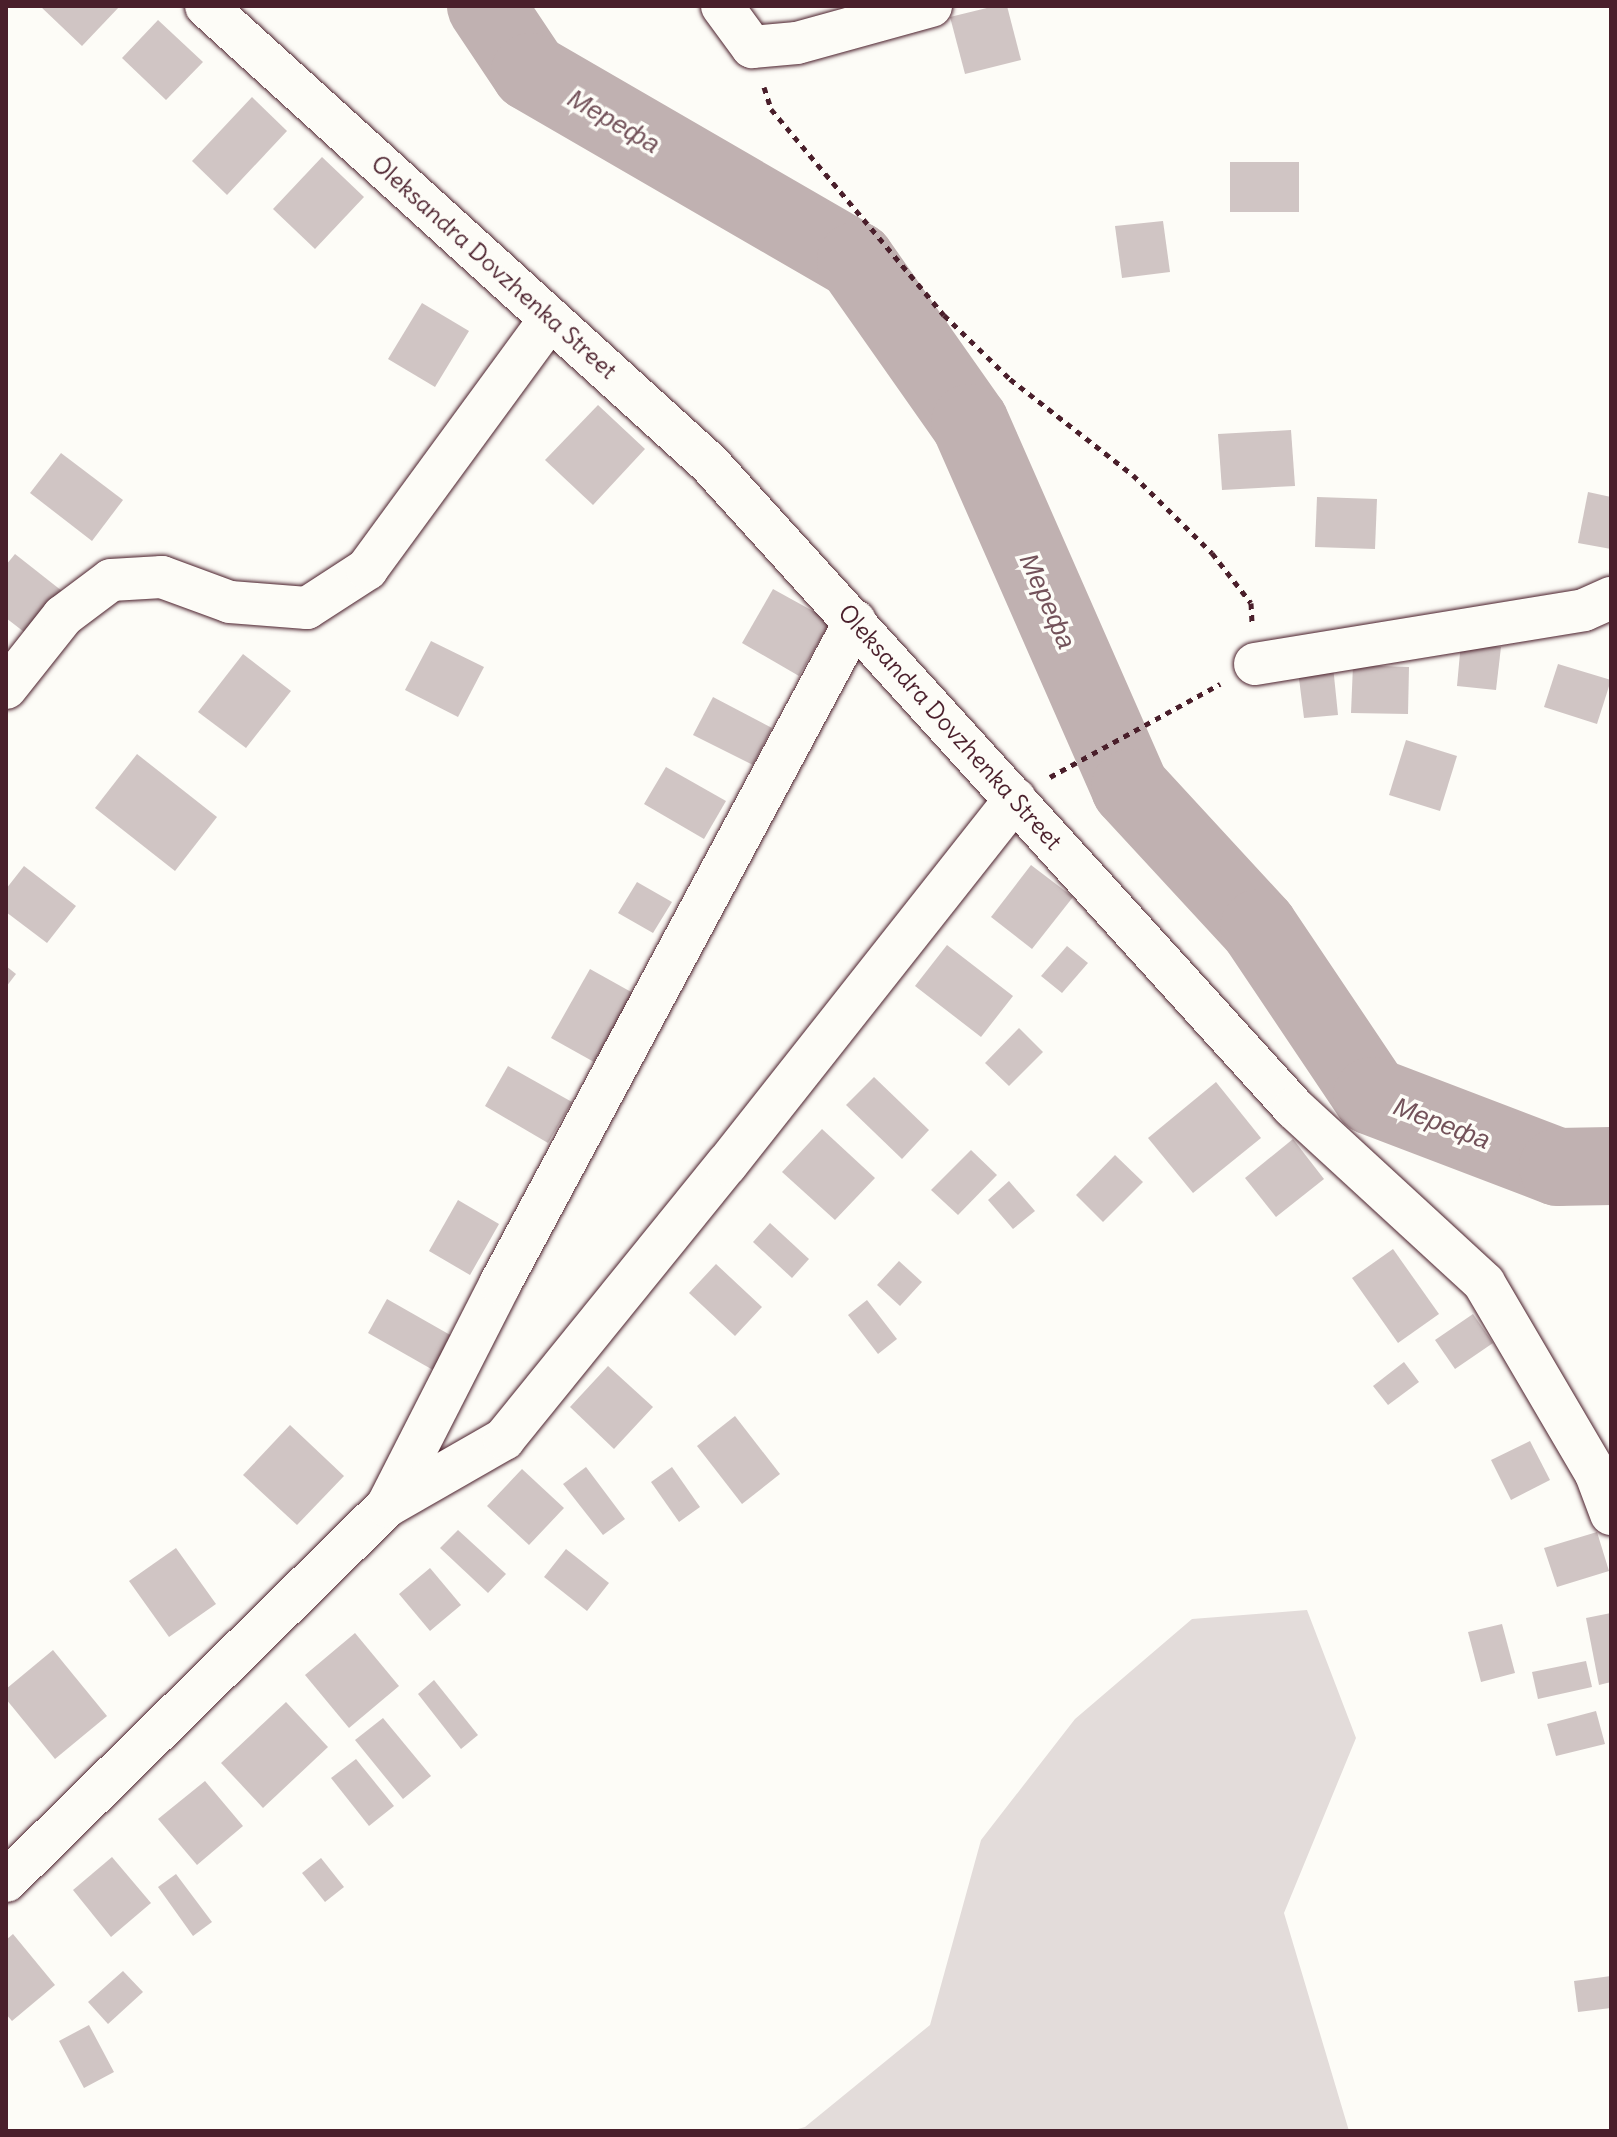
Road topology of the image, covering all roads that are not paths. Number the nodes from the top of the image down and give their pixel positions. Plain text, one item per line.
1 (206, 6) edge
2 (722, 6) edge
3 (931, 6) edge
4 (550, 319) junction
5 (1611, 598) edge
6 (855, 621) junction
7 (1255, 664) road end
8 (6, 688) edge
9 (1015, 799) junction
10 (387, 1506) junction
11 (1611, 1514) edge
12 (6, 1881) edge

1 - 4 street, Oleksandra Dovzhenka Street
2 - 3 street
4 - 6 street, Oleksandra Dovzhenka Street
4 - 8 street
5 - 7 street
6 - 9 street, Oleksandra Dovzhenka Street
6 - 10 street
9 - 10 street
9 - 11 street, Oleksandra Dovzhenka Street
10 - 12 street

